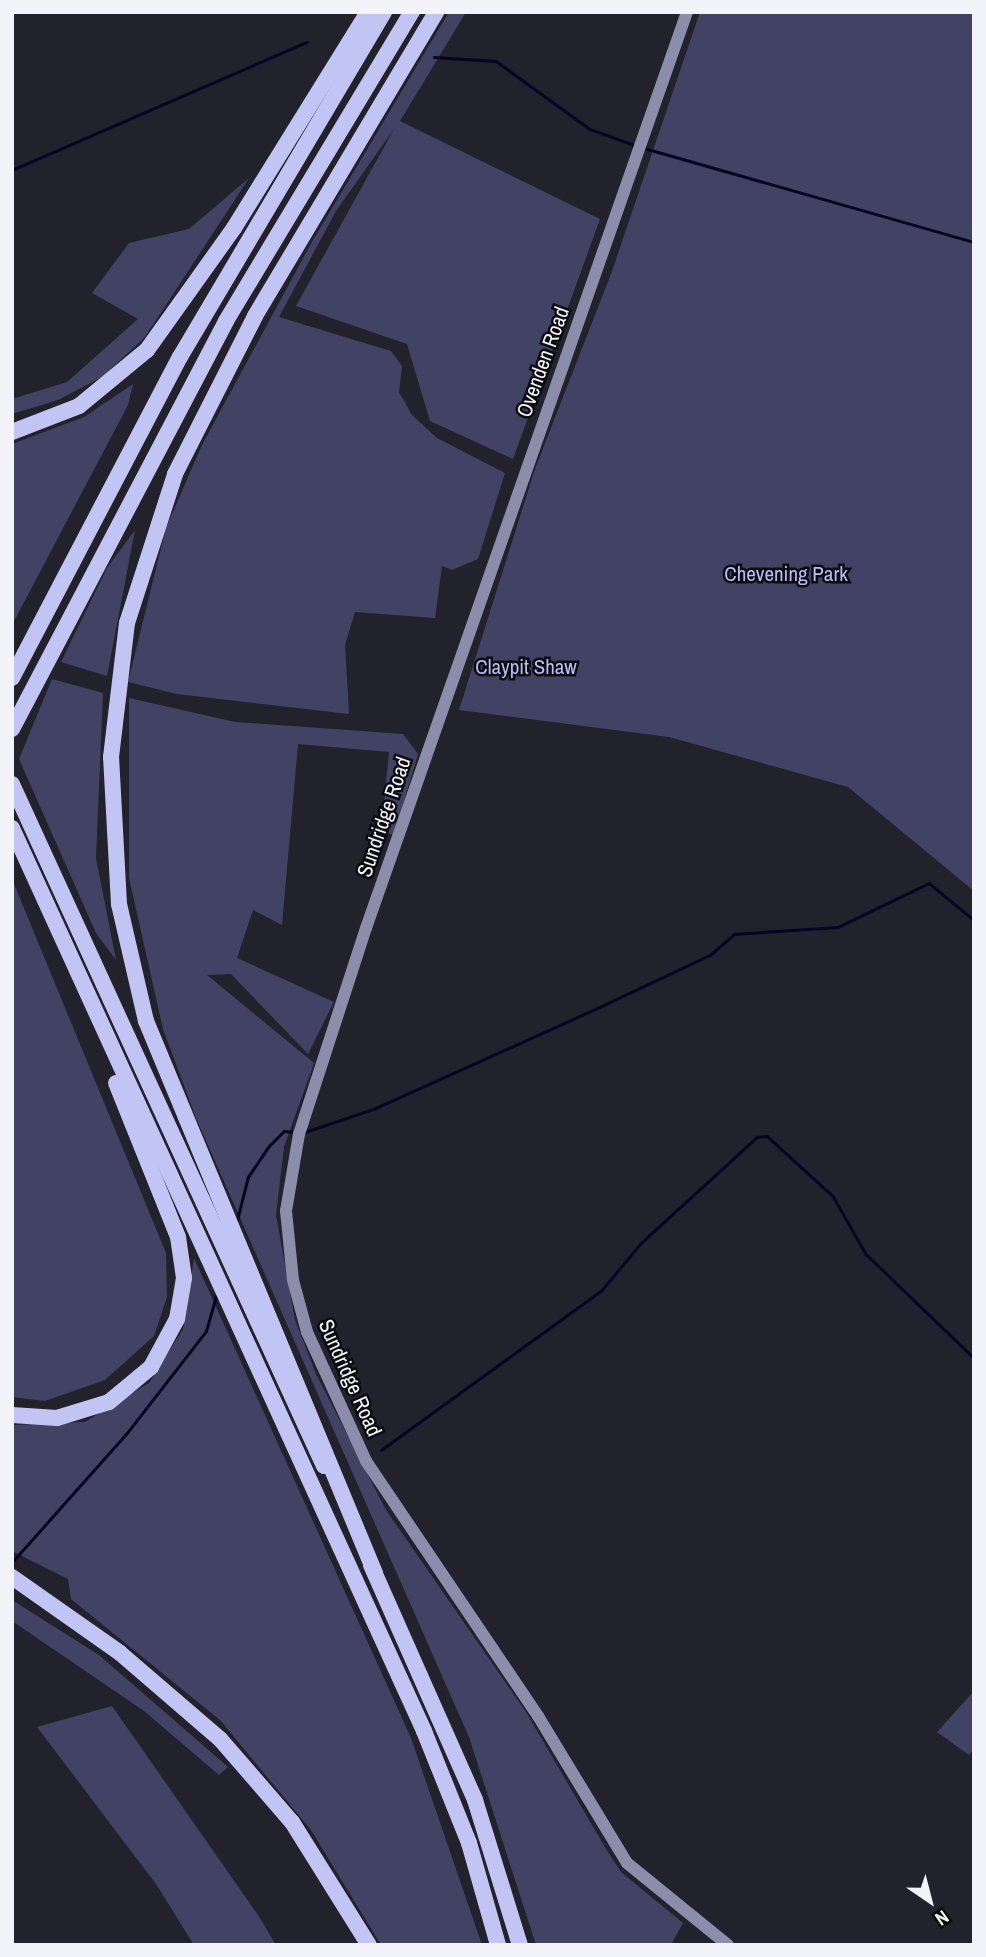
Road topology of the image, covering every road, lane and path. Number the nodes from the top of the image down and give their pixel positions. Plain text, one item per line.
1 (368, 12) edge
2 (384, 12) edge
3 (412, 12) edge
4 (436, 12) edge
5 (687, 12) edge
6 (12, 432) edge
7 (12, 678) edge
8 (437, 725) joint
9 (12, 729) edge
10 (14, 787) edge
11 (12, 828) edge
12 (70, 961) junction
13 (12, 1415) edge
14 (375, 1573) junction
15 (12, 1577) edge
16 (369, 1945) edge
17 (498, 1945) edge
18 (520, 1945) edge
19 (728, 1945) edge

1 - 6 highway
2 - 7 highway
3 - 9 highway
4 - 14 highway
5 - 8 main road, Ovenden Road
8 - 19 main road, Sundridge Road
10 - 14 highway
11 - 12 highway
12 - 13 highway
12 - 17 highway
14 - 18 highway
15 - 16 highway

